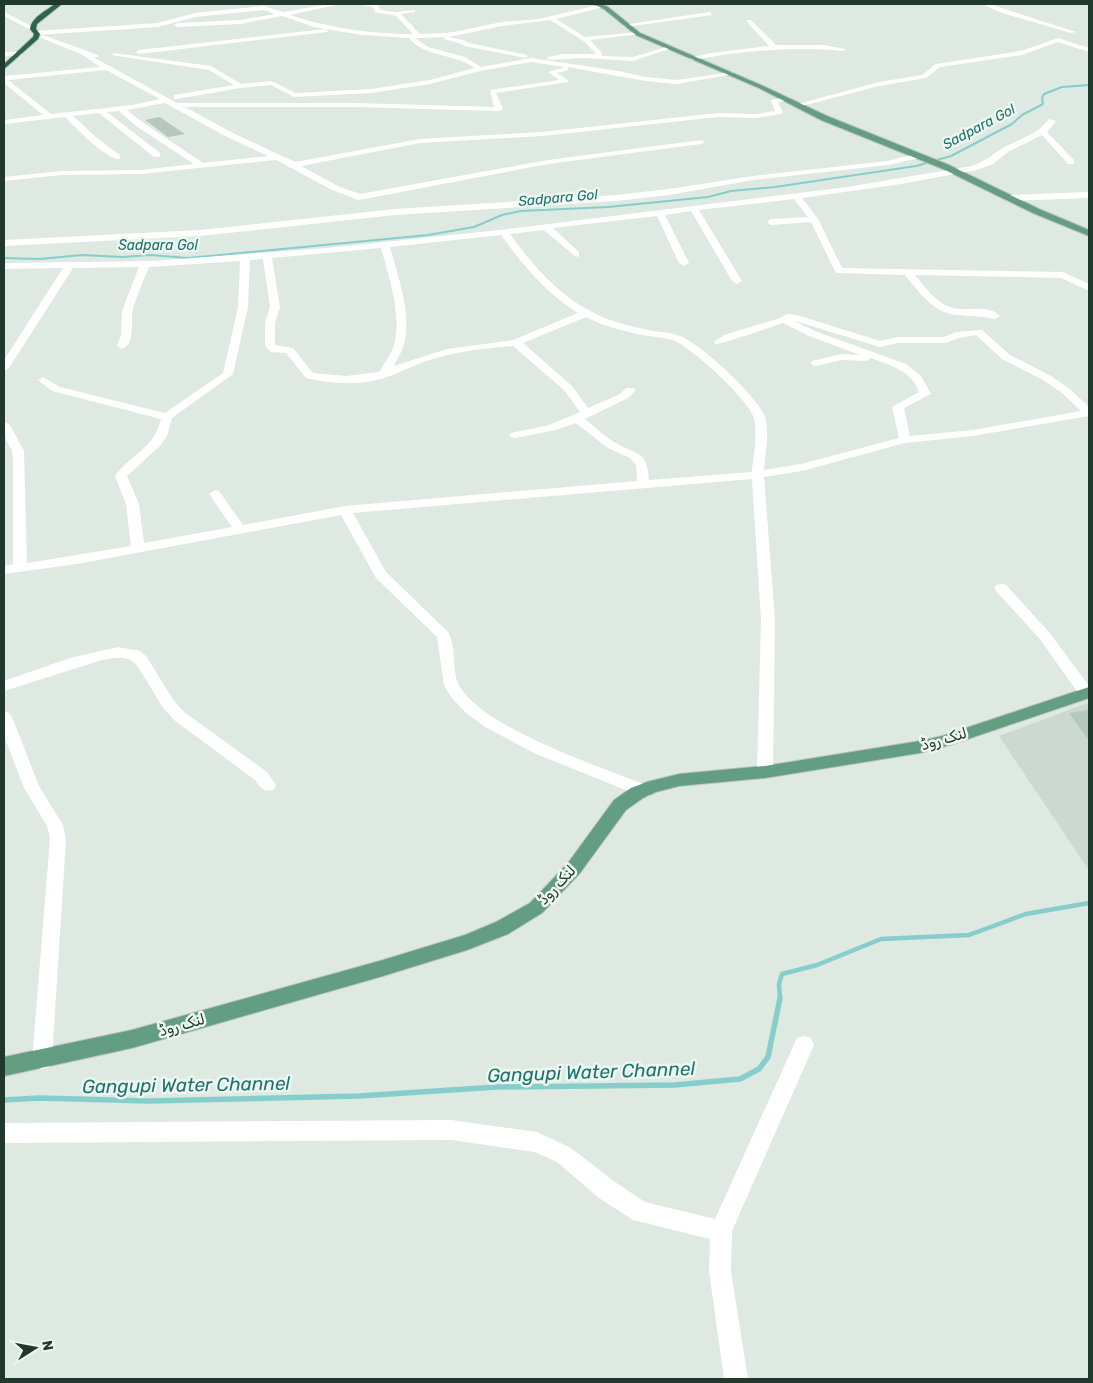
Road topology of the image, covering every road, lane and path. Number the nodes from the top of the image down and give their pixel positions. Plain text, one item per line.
1 (59, 4) edge
2 (278, 4) edge
3 (338, 4) edge
4 (360, 4) edge
5 (985, 4) edge
6 (599, 5) edge
7 (264, 8) junction
8 (413, 11) dead end
9 (4, 14) edge
10 (211, 14) junction
11 (396, 14) dead end
12 (710, 14) dead end
13 (282, 15) junction
14 (551, 18) junction
15 (749, 21) dead end
16 (158, 25) junction
17 (202, 25) junction
18 (626, 26) junction
19 (341, 29) junction
20 (35, 32) junction
21 (1073, 32) dead end
22 (638, 34) junction
23 (444, 35) junction
24 (415, 36) junction
25 (585, 39) junction
26 (774, 47) junction
27 (669, 48) junction
28 (843, 49) dead end
29 (1089, 50) edge
30 (4, 54) edge
31 (19, 54) junction
32 (86, 54) junction
33 (107, 55) junction
34 (520, 56) junction
35 (597, 57) junction
36 (557, 58) junction
37 (692, 58) junction
38 (531, 60) junction
39 (4, 67) edge
40 (108, 68) junction
41 (575, 68) junction
42 (480, 69) junction
43 (731, 74) junction
44 (4, 79) edge
45 (240, 86) junction
46 (786, 99) junction
47 (167, 100) junction
48 (175, 105) junction
49 (798, 105) junction
50 (120, 108) junction
51 (102, 110) junction
52 (67, 115) junction
53 (50, 117) junction
54 (1052, 121) dead end
55 (4, 122) edge
56 (1043, 132) junction
57 (701, 142) dead end
58 (157, 155) dead end
59 (918, 156) junction
60 (117, 157) dead end
61 (278, 157) junction
62 (1071, 162) dead end
63 (203, 166) junction
64 (294, 166) junction
65 (949, 170) junction
66 (4, 179) edge
67 (1089, 195) edge
68 (796, 196) junction
69 (359, 197) junction
70 (1008, 198) junction
71 (693, 208) junction
72 (393, 213) junction
73 (660, 213) junction
74 (814, 220) junction
75 (772, 222) dead end
76 (546, 226) junction
77 (504, 232) junction
78 (1089, 233) edge
79 (4, 243) edge
80 (385, 244) junction
81 (576, 254) dead end
82 (268, 256) junction
83 (245, 257) junction
84 (684, 263) dead end
85 (145, 264) junction
86 (70, 265) junction
87 (4, 266) edge
88 (906, 271) junction
89 (736, 281) dead end
90 (1089, 288) edge
91 (586, 313) junction
92 (995, 316) dead end
93 (784, 320) junction
94 (719, 342) dead end
95 (515, 343) junction
96 (122, 346) dead end
97 (882, 359) junction
98 (816, 363) dead end
99 (4, 368) edge
100 (383, 375) junction
101 (43, 380) dead end
102 (630, 390) dead end
103 (1089, 413) edge
104 (581, 415) junction
105 (166, 416) junction
106 (5, 431) edge
107 (515, 435) dead end
108 (905, 440) junction
109 (758, 476) junction
110 (643, 484) junction
111 (216, 494) dead end
112 (345, 510) junction
113 (240, 530) junction
114 (138, 549) junction
115 (20, 568) junction
116 (4, 570) edge
117 (1001, 588) dead end
118 (4, 686) edge
119 (1087, 692) edge
120 (4, 717) edge
121 (765, 772) junction
122 (268, 785) dead end
123 (643, 790) junction
124 (804, 1045) dead end
125 (42, 1060) junction
126 (4, 1067) edge
127 (4, 1133) edge
128 (721, 1230) junction
129 (736, 1379) edge

1 - 20 highway
2 - 7 street
3 - 13 street
4 - 11 street
5 - 21 street
6 - 14 street
6 - 18 main road
7 - 10 street
7 - 13 street
8 - 24 street
9 - 20 street
10 - 16 street
10 - 17 street
12 - 18 street
13 - 17 street
13 - 19 street
14 - 23 street
14 - 25 street
15 - 26 street
16 - 17 street
16 - 20 street
18 - 22 main road
19 - 24 street
19 - 33 street
20 - 31 highway
20 - 32 street
22 - 25 street
22 - 27 main road
23 - 24 street
23 - 34 street
24 - 42 street
25 - 35 street
26 - 28 street
26 - 37 street
27 - 35 street
27 - 37 main road
29 - 49 street
30 - 31 street
31 - 39 highway
32 - 33 street
32 - 40 street
33 - 45 street
34 - 36 street
34 - 38 street
35 - 36 street
36 - 38 street
37 - 43 main road
38 - 41 street
38 - 42 street
40 - 44 street
40 - 47 street
41 - 43 street
41 - 48 street
42 - 45 street
43 - 46 main road
44 - 53 street
45 - 47 street
46 - 49 main road
46 - 64 street
47 - 48 street
47 - 50 street
48 - 61 street
49 - 59 main road
50 - 51 street
50 - 63 street
51 - 52 street
51 - 58 street
52 - 53 street
52 - 60 street
53 - 55 street
54 - 56 street
56 - 62 street
56 - 65 street
57 - 69 street
59 - 65 main road
59 - 72 street
61 - 63 street
61 - 64 street
63 - 66 street
64 - 69 street
65 - 68 street
65 - 70 main road
67 - 70 street
68 - 71 street
68 - 74 street
69 - 72 street
70 - 78 main road
71 - 73 street
71 - 89 street
72 - 79 street
73 - 76 street
73 - 84 street
74 - 75 street
74 - 88 street
76 - 77 street
76 - 81 street
77 - 80 street
77 - 91 street
80 - 82 street
80 - 100 street
82 - 83 street
82 - 100 street
83 - 85 street
83 - 105 street
85 - 86 street
85 - 96 street
86 - 87 street
86 - 99 street
88 - 90 street
88 - 92 street
91 - 95 street
91 - 109 street
93 - 94 street
93 - 97 street
93 - 103 street
95 - 100 street
95 - 104 street
97 - 98 street
97 - 108 street
101 - 105 street
102 - 104 street
103 - 108 street
104 - 107 street
104 - 110 street
105 - 114 street
106 - 115 street
108 - 109 street
109 - 110 street
109 - 121 street
110 - 112 street
111 - 113 street
112 - 113 street
112 - 123 street
113 - 114 street
114 - 115 street
115 - 116 street
117 - 119 street
118 - 122 street
119 - 121 main road, لنک روڈ
120 - 125 street
121 - 123 main road, لنک روڈ
123 - 125 main road, لنک روڈ
124 - 128 street
125 - 126 main road, لنک روڈ
127 - 128 street
128 - 129 street

